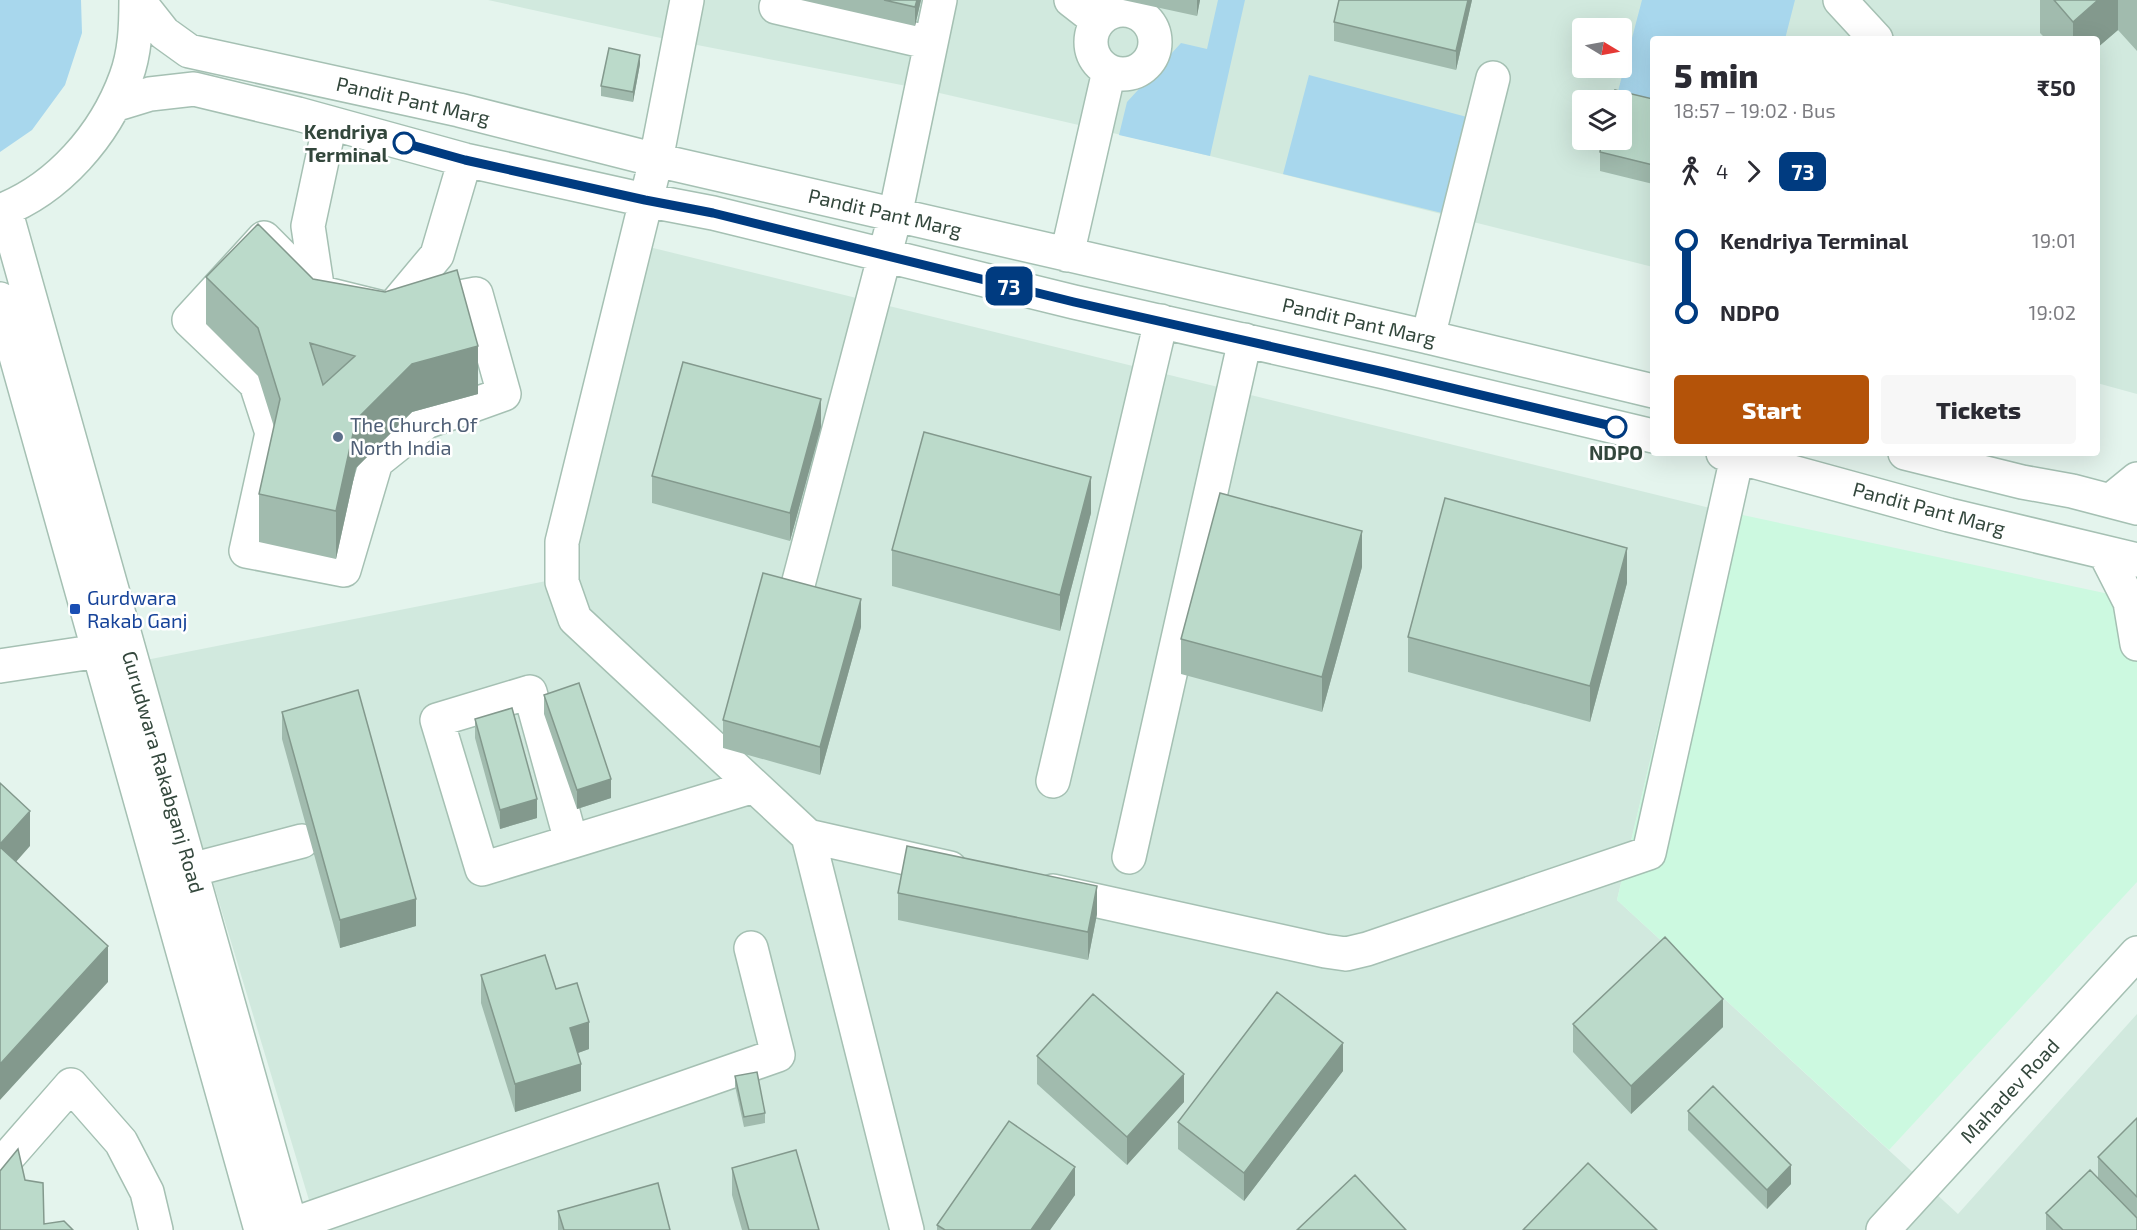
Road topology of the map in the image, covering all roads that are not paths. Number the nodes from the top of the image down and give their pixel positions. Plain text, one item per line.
1 (137, 0) edge
2 (687, 0) edge
3 (940, 0) edge
4 (1071, 0) edge
5 (1840, 0) edge
6 (776, 7) dead end
7 (1098, 21) junction
8 (1873, 36) edge
9 (931, 42) junction
10 (1109, 71) junction
11 (1493, 78) dead end
12 (114, 105) junction
13 (330, 123) junction
14 (465, 160) junction
15 (656, 160) junction
16 (645, 200) junction
17 (2, 210) edge
18 (895, 216) junction
19 (885, 255) junction
20 (1067, 255) junction
21 (318, 292) junction
22 (0, 299) edge
23 (391, 310) junction
24 (1161, 321) junction
25 (1428, 337) junction
26 (1245, 340) junction
27 (1650, 390) edge
28 (1650, 435) edge
29 (1730, 456) edge
30 (1734, 456) edge
31 (1917, 456) edge
32 (2137, 479) edge
33 (2123, 504) edge
34 (2105, 553) junction
35 (2137, 560) edge
36 (794, 600) edge
37 (2137, 644) edge
38 (99, 651) junction
39 (0, 666) edge
40 (1053, 780) dead end
41 (754, 786) junction
42 (808, 836) junction
43 (302, 841) dead end
44 (571, 841) junction
45 (1129, 857) dead end
46 (191, 870) junction
47 (981, 875) edge
48 (1027, 885) edge
49 (752, 948) dead end
50 (2137, 953) edge
51 (0, 1166) edge
52 (281, 1228) edge
53 (156, 1230) edge
54 (907, 1230) edge
55 (1882, 1230) edge

1 - 12 street
1 - 15 street, Pandit Pant Marg
2 - 15 street
3 - 9 street
4 - 7 street
5 - 8 street
6 - 9 street
7 - 10 street
7 - 10 street
9 - 18 street
10 - 20 street
11 - 25 street
12 - 13 street, Pandit Pant Marg
12 - 17 street
13 - 14 street, Pandit Pant Marg
13 - 21 street
14 - 16 street, Pandit Pant Marg
14 - 23 street
15 - 16 street
15 - 18 street, Pandit Pant Marg
16 - 19 street, Pandit Pant Marg
16 - 41 street
17 - 46 street, Gurudwara Rakabganj Road
18 - 19 street
18 - 20 street, Pandit Pant Marg
19 - 24 street, Pandit Pant Marg
19 - 36 street
20 - 25 street, Pandit Pant Marg
21 - 23 street
21 - 23 street
22 - 38 street, Gurudwara Rakabganj Road
24 - 26 street, Pandit Pant Marg
24 - 40 street
25 - 27 street, Pandit Pant Marg
26 - 28 street, Pandit Pant Marg
26 - 45 street
29 - 48 street
30 - 34 street, Pandit Pant Marg
31 - 33 street
32 - 33 street
34 - 35 street, Pandit Pant Marg
34 - 37 street
38 - 39 street
38 - 52 street, Gurudwara Rakabganj Road
41 - 42 street
41 - 44 street
42 - 47 street
42 - 54 street
43 - 46 street
44 - 44 street
46 - 52 street, Gurudwara Rakabganj Road
49 - 52 street
50 - 55 street, Mahadev Road
51 - 53 street

